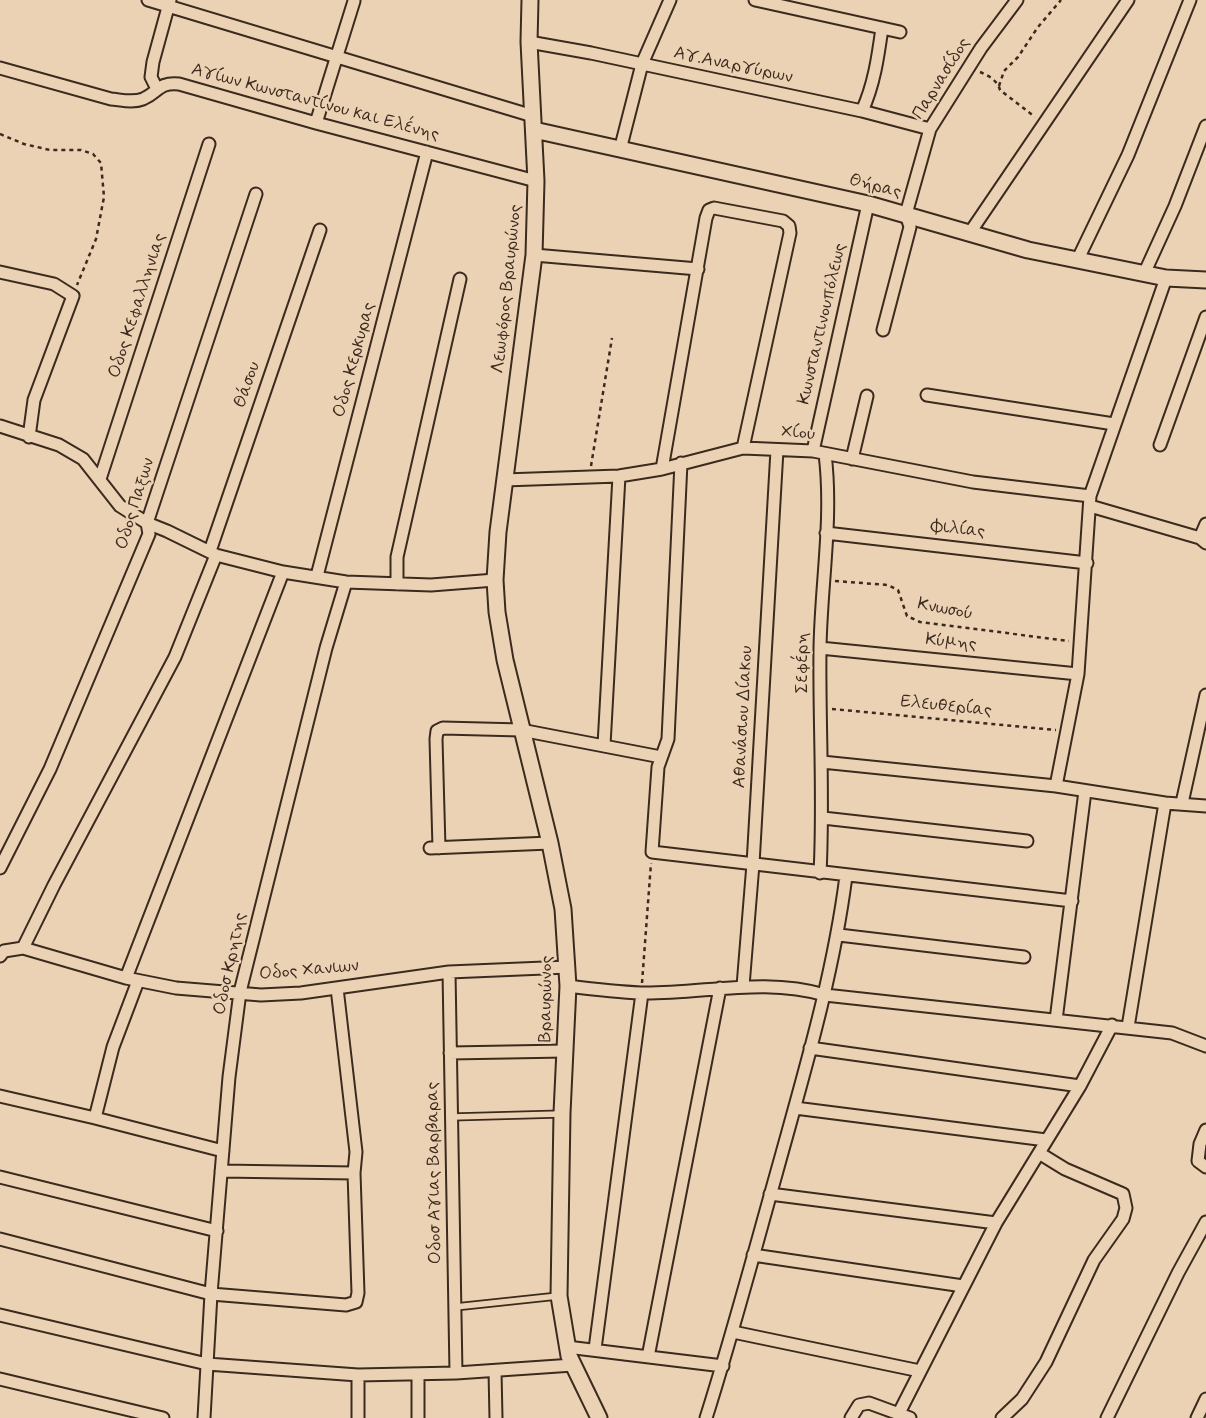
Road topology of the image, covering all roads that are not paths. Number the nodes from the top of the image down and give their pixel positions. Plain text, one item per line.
1 (148, 0) edge
2 (530, 0) edge
3 (670, 0) edge
4 (755, 0) edge
5 (1017, 0) edge
6 (1128, 0) edge
7 (1190, 0) edge
8 (354, 1) edge
9 (169, 3) edge
10 (882, 28) junction
11 (900, 32) dead end
12 (529, 42) junction
13 (337, 56) junction
14 (642, 64) junction
15 (0, 68) edge
16 (157, 89) junction
17 (862, 111) junction
18 (316, 123) junction
19 (533, 123) junction
20 (1206, 126) edge
21 (930, 129) junction
22 (209, 144) dead end
23 (620, 150) junction
24 (427, 152) junction
25 (536, 181) junction
26 (256, 194) dead end
27 (868, 204) junction
28 (906, 214) junction
29 (320, 230) dead end
30 (969, 234) junction
31 (534, 255) junction
32 (1078, 261) junction
33 (698, 269) junction
34 (0, 272) edge
35 (1144, 274) junction
36 (1166, 278) junction
37 (460, 279) dead end
38 (1206, 280) edge
39 (1206, 317) edge
40 (883, 330) dead end
41 (927, 395) dead end
42 (867, 396) dead end
43 (1114, 424) junction
44 (0, 426) edge
45 (29, 436) junction
46 (1160, 445) dead end
47 (743, 448) junction
48 (777, 450) junction
49 (813, 451) junction
50 (825, 454) junction
51 (852, 459) junction
52 (681, 463) junction
53 (662, 469) junction
54 (619, 476) junction
55 (100, 479) junction
56 (504, 480) junction
57 (1090, 501) junction
58 (147, 523) junction
59 (1206, 524) edge
60 (826, 533) junction
61 (1203, 541) edge
62 (213, 553) junction
63 (1087, 563) junction
64 (283, 572) junction
65 (317, 576) junction
66 (495, 580) junction
67 (346, 582) junction
68 (397, 584) junction
69 (820, 648) junction
70 (1078, 674) junction
71 (1206, 695) edge
72 (521, 730) junction
73 (604, 745) junction
74 (660, 757) junction
75 (822, 762) junction
76 (1056, 786) junction
77 (1085, 791) junction
78 (1165, 803) junction
79 (1182, 803) junction
80 (1206, 806) edge
81 (823, 818) junction
82 (1028, 841) dead end
83 (550, 843) junction
84 (753, 864) junction
85 (0, 868) edge
86 (820, 873) junction
87 (846, 876) junction
88 (1072, 902) junction
89 (839, 934) junction
90 (23, 948) junction
91 (0, 956) edge
92 (1024, 957) dead end
93 (568, 966) junction
94 (449, 972) junction
95 (132, 980) junction
96 (568, 986) junction
97 (743, 986) junction
98 (337, 988) junction
99 (720, 988) junction
100 (240, 992) junction
101 (642, 993) junction
102 (825, 996) junction
103 (1056, 1020) junction
104 (1112, 1025) junction
105 (1128, 1027) junction
106 (1206, 1046) edge
107 (810, 1048) junction
108 (565, 1051) junction
109 (450, 1053) junction
110 (1080, 1086) junction
111 (0, 1096) edge
112 (795, 1108) junction
113 (562, 1114) junction
114 (450, 1117) junction
115 (95, 1118) junction
116 (1206, 1130) edge
117 (1046, 1140) junction
118 (223, 1151) junction
119 (1039, 1153) junction
120 (1206, 1167) edge
121 (221, 1171) junction
122 (354, 1173) junction
123 (0, 1177) edge
124 (770, 1194) junction
125 (1206, 1222) edge
126 (996, 1223) junction
127 (217, 1231) junction
128 (0, 1239) edge
129 (754, 1256) junction
130 (963, 1286) junction
131 (211, 1294) junction
132 (559, 1296) junction
133 (456, 1307) junction
134 (0, 1315) edge
135 (733, 1332) junction
136 (567, 1347) junction
137 (595, 1349) junction
138 (648, 1357) junction
139 (207, 1364) junction
140 (573, 1365) junction
141 (723, 1366) junction
142 (496, 1370) junction
143 (920, 1371) junction
144 (358, 1374) junction
145 (456, 1374) junction
146 (418, 1375) junction
147 (0, 1379) edge
148 (1206, 1399) edge
149 (899, 1413) junction
150 (163, 1418) edge
151 (204, 1418) edge
152 (358, 1418) edge
153 (418, 1418) edge
154 (496, 1418) edge
155 (599, 1418) edge
156 (706, 1418) edge
157 (851, 1418) edge
158 (910, 1418) edge
159 (1002, 1418) edge
160 (1107, 1418) edge
161 (1197, 1418) edge

1 - 9 street
2 - 12 main road, Λεωφόρος Βραυρώνος
3 - 14 street
4 - 10 street
5 - 21 street, Παρνασίδος
6 - 30 street
7 - 32 street
8 - 13 street
9 - 13 street
9 - 16 street
10 - 11 street
10 - 17 street
12 - 14 street, Αγ.Αναργύρων
12 - 19 main road, Λεωφόρος Βραυρώνος
13 - 18 street
13 - 19 street
14 - 17 street, Αγ.Αναργύρων
14 - 23 street
15 - 16 street, Αγίων Κωνσταντίνου και Ελένης
16 - 18 street, Αγίων Κωνσταντίνου και Ελένης
17 - 21 street, Αγ.Αναργύρων
18 - 24 street, Αγίων Κωνσταντίνου και Ελένης
19 - 23 main road, Θήρας
19 - 25 main road, Λεωφόρος Βραυρώνος
20 - 35 street
21 - 28 street, Παρνασίδος
22 - 55 street, Οδος Κεφαλληνιας
23 - 27 main road, Θήρας
24 - 25 street, Αγίων Κωνσταντίνου και Ελένης
24 - 65 street, Οδος Κερκυρας
25 - 31 main road, Λεωφόρος Βραυρώνος
26 - 58 street, Οδος Παξων
27 - 28 main road, Θήρας
27 - 49 street, Κωνσταντινουπόλεως
28 - 30 main road, Θήρας
28 - 40 street, Παρνασίδος
29 - 62 street, Θάσου
30 - 32 main road, Θήρας
31 - 33 street
31 - 56 main road, Λεωφόρος Βραυρώνος
32 - 35 main road, Θήρας
33 - 47 street
33 - 53 street
34 - 45 street
35 - 36 main road, Θήρας
36 - 38 main road, Θήρας
36 - 43 street
37 - 68 street
39 - 46 street
41 - 43 street
42 - 51 street
43 - 57 street
44 - 45 street
45 - 55 street
47 - 48 street, Χίου
47 - 52 street, Χίου
48 - 49 street, Χίου
48 - 84 street, Αθανάσιου Δίακου
49 - 50 street, Χίου
50 - 51 street, Χίου
50 - 60 street, Σεφέρη
51 - 57 street, Χίου
52 - 53 street, Χίου
52 - 74 street
53 - 54 street, Χίου
54 - 56 street, Χίου
54 - 73 street
55 - 58 street
56 - 66 main road, Λεωφόρος Βραυρώνος
57 - 61 street, Χίου
57 - 63 street
58 - 62 street
58 - 85 street, Οδος Παξων
59 - 61 street
60 - 63 street, Φιλίας
60 - 69 street, Σεφέρη
62 - 64 street
62 - 90 street, Θάσου
63 - 70 street
64 - 65 street
64 - 95 street
65 - 67 street
66 - 68 street
66 - 72 main road, Βραυρώνος
67 - 68 street
67 - 100 street, Οδοσ Κρητης
69 - 70 street, Κύμης
69 - 75 street, Σεφέρη
70 - 76 street
71 - 79 street
72 - 73 street
72 - 83 main road, Βραυρώνος
72 - 83 street
73 - 74 street
74 - 84 street
75 - 76 street
75 - 81 street, Σεφέρη
76 - 77 street
77 - 78 street
77 - 88 street
78 - 79 street
78 - 105 street
79 - 80 street
81 - 82 street
81 - 86 street, Σεφέρη
83 - 93 main road, Βραυρώνος
84 - 86 street
84 - 97 street, Αθανάσιου Δίακου
86 - 87 street
87 - 88 street
87 - 89 street
88 - 103 street
89 - 92 street
89 - 102 street
90 - 91 street
90 - 95 street, Οδος Χανιων
93 - 94 street, Οδος Χανιων
93 - 96 main road, Βραυρώνος
94 - 98 street, Οδος Χανιων
94 - 109 street, Οδοσ Αγιας Βαρβαρας
95 - 100 street, Οδος Χανιων
95 - 115 street
96 - 101 street
96 - 108 main road, Βραυρώνος
97 - 99 street
97 - 102 street
98 - 100 street, Οδος Χανιων
98 - 122 street
99 - 101 street
99 - 138 street
100 - 118 street, Οδοσ Κρητης
101 - 137 street
102 - 103 street
102 - 107 street
103 - 104 street
104 - 105 street
104 - 110 street
105 - 106 street
107 - 110 street
107 - 112 street
108 - 109 street
108 - 113 main road, Βραυρώνος
109 - 114 street, Οδοσ Αγιας Βαρβαρας
110 - 117 street
111 - 115 street
112 - 117 street
112 - 124 street
113 - 114 lane
113 - 132 main road, Βραυρώνος
114 - 133 street, Οδοσ Αγιας Βαρβαρας
115 - 118 street
116 - 120 street
117 - 119 street
118 - 121 street, Οδοσ Κρητης
119 - 126 street
119 - 159 street
121 - 122 street
121 - 127 street, Οδοσ Κρητης
122 - 131 street
123 - 127 street
124 - 126 street
124 - 129 street
125 - 160 street
126 - 130 street
127 - 131 street, Οδοσ Κρητης
128 - 131 street
129 - 130 street
129 - 135 street
130 - 143 street
131 - 139 street, Οδοσ Κρητης
132 - 133 lane
132 - 136 main road, Βραυρώνος
133 - 145 street, Οδοσ Αγιας Βαρβαρας
134 - 139 street
135 - 141 street
135 - 143 street
136 - 137 street
136 - 140 main road, Βραυρώνος
137 - 138 street
138 - 141 street
139 - 144 street
139 - 151 street, Οδοσ Κρητης
140 - 142 street
140 - 155 main road, Βραυρώνος
141 - 156 street
142 - 145 street
142 - 154 street
143 - 149 street
144 - 146 street
144 - 152 street
145 - 146 street
146 - 153 street
147 - 150 street
148 - 161 street
149 - 157 street
149 - 158 street

